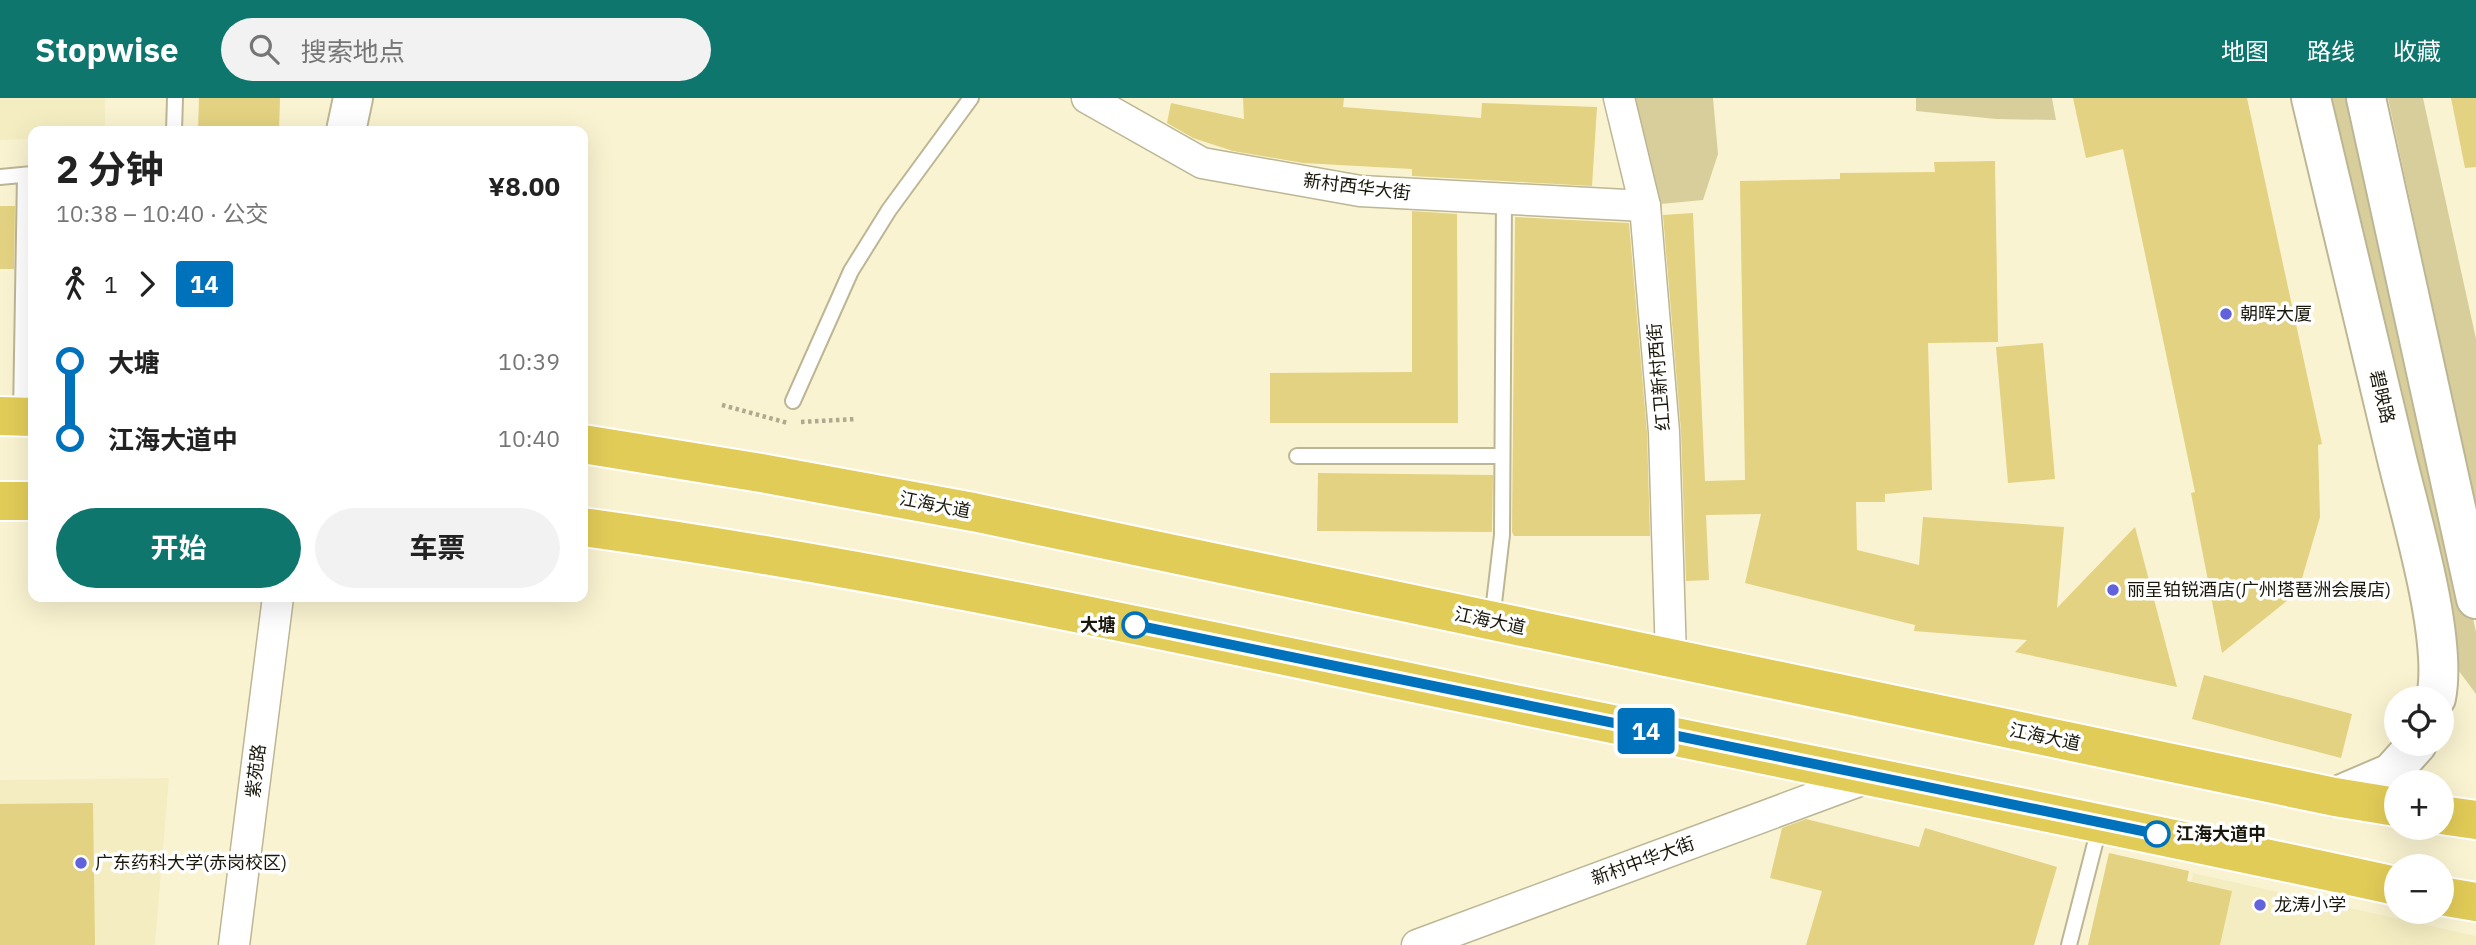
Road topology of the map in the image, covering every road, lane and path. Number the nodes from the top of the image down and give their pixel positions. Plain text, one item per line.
1 (175, 98) edge
2 (353, 98) edge
3 (971, 98) edge
4 (1087, 98) edge
5 (1619, 98) edge
6 (2311, 98) edge
7 (2366, 98) edge
8 (174, 126) edge
9 (347, 126) edge
10 (28, 174) edge
11 (0, 177) edge
12 (28, 196) edge
13 (1504, 198) junction
14 (1645, 206) junction
15 (793, 401) dead end
16 (18, 417) edge
17 (588, 445) edge
18 (1297, 456) dead end
19 (1502, 456) junction
20 (0, 501) edge
21 (28, 501) edge
22 (588, 528) edge
23 (2476, 599) edge
24 (277, 602) edge
25 (1492, 621) junction
26 (1671, 658) junction
27 (2439, 686) edge
28 (2406, 756) edge
29 (1870, 777) junction
30 (2335, 797) junction
31 (2384, 805) edge
32 (2454, 817) edge
33 (2476, 820) edge
34 (2101, 823) junction
35 (2384, 883) edge
36 (2454, 898) edge
37 (2476, 902) edge
38 (234, 945) edge
39 (1417, 945) edge
40 (2069, 945) edge

1 - 8 lane
2 - 9 main road
3 - 15 lane
4 - 13 street, 新村西华大街
5 - 14 street, 红卫新村西街
6 - 27 main road, 碧映路
7 - 23 main road
10 - 11 lane
12 - 16 lane
13 - 14 street, 新村西华大街
13 - 19 lane
14 - 26 street, 红卫新村西街
17 - 25 highway, 江海大道
18 - 19 lane
19 - 25 lane
20 - 21 highway
22 - 29 highway
24 - 38 street, 紫苑路
25 - 26 highway, 江海大道
26 - 30 highway, 江海大道
28 - 30 main road
29 - 34 highway
29 - 39 street, 新村中华大街
30 - 31 highway, 江海大道
32 - 33 highway
34 - 35 highway
34 - 40 lane
36 - 37 highway

